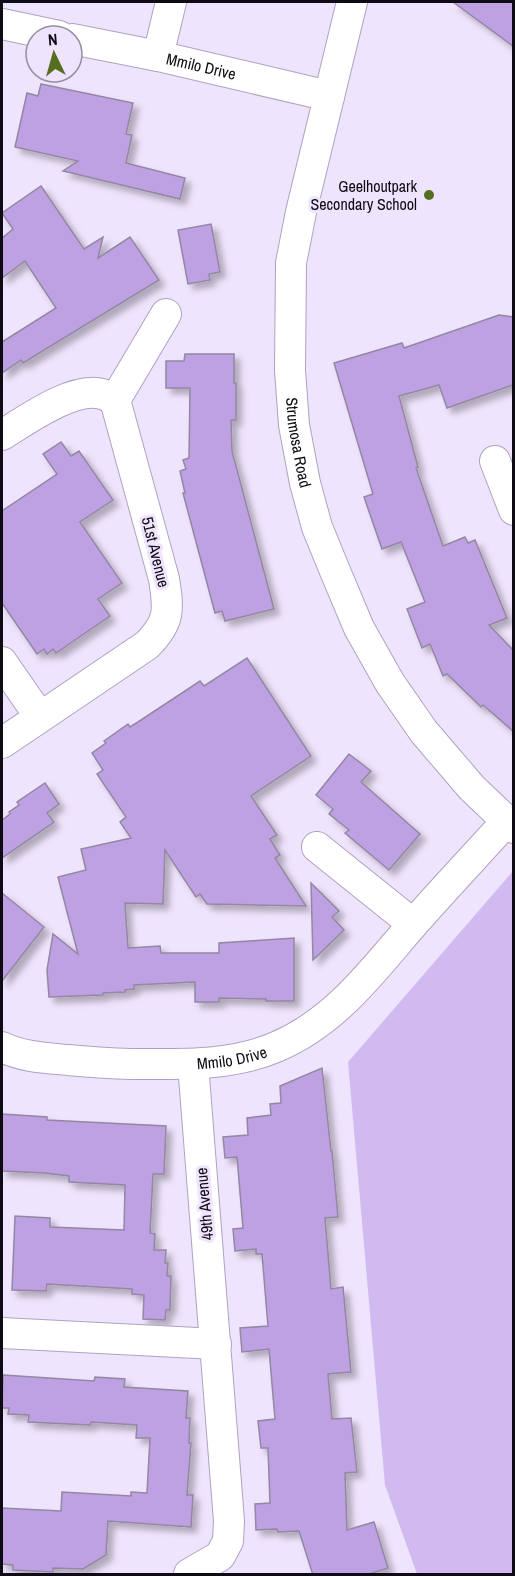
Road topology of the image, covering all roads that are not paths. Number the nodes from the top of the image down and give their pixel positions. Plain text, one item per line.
1 (171, 2) edge
2 (352, 2) edge
3 (2, 24) edge
4 (24, 29) edge
5 (84, 41) edge
6 (158, 56) junction
7 (329, 96) junction
8 (166, 314) dead end
9 (115, 400) junction
10 (2, 435) edge
11 (495, 461) dead end
12 (513, 510) edge
13 (2, 662) edge
14 (40, 717) junction
15 (2, 743) edge
16 (510, 825) edge
17 (317, 847) dead end
18 (413, 924) junction
19 (2, 1047) edge
20 (193, 1064) junction
21 (2, 1333) edge
22 (216, 1344) junction
23 (226, 1565) edge
24 (189, 1575) edge

1 - 6 street
2 - 7 street, Strumosa Road
3 - 4 street
5 - 6 street, Mmilo Drive
6 - 7 street, Mmilo Drive
7 - 16 street, Strumosa Road
8 - 9 street
9 - 10 street
9 - 14 street, 51st Avenue
11 - 12 street
13 - 14 street
14 - 15 street, 51st Avenue
16 - 18 street, Mmilo Drive
17 - 18 street
18 - 20 street, Mmilo Drive
19 - 20 street, Mmilo Drive
20 - 22 street, 49th Avenue
21 - 22 street
22 - 23 street, 49th Avenue
23 - 24 street, 49th Avenue

